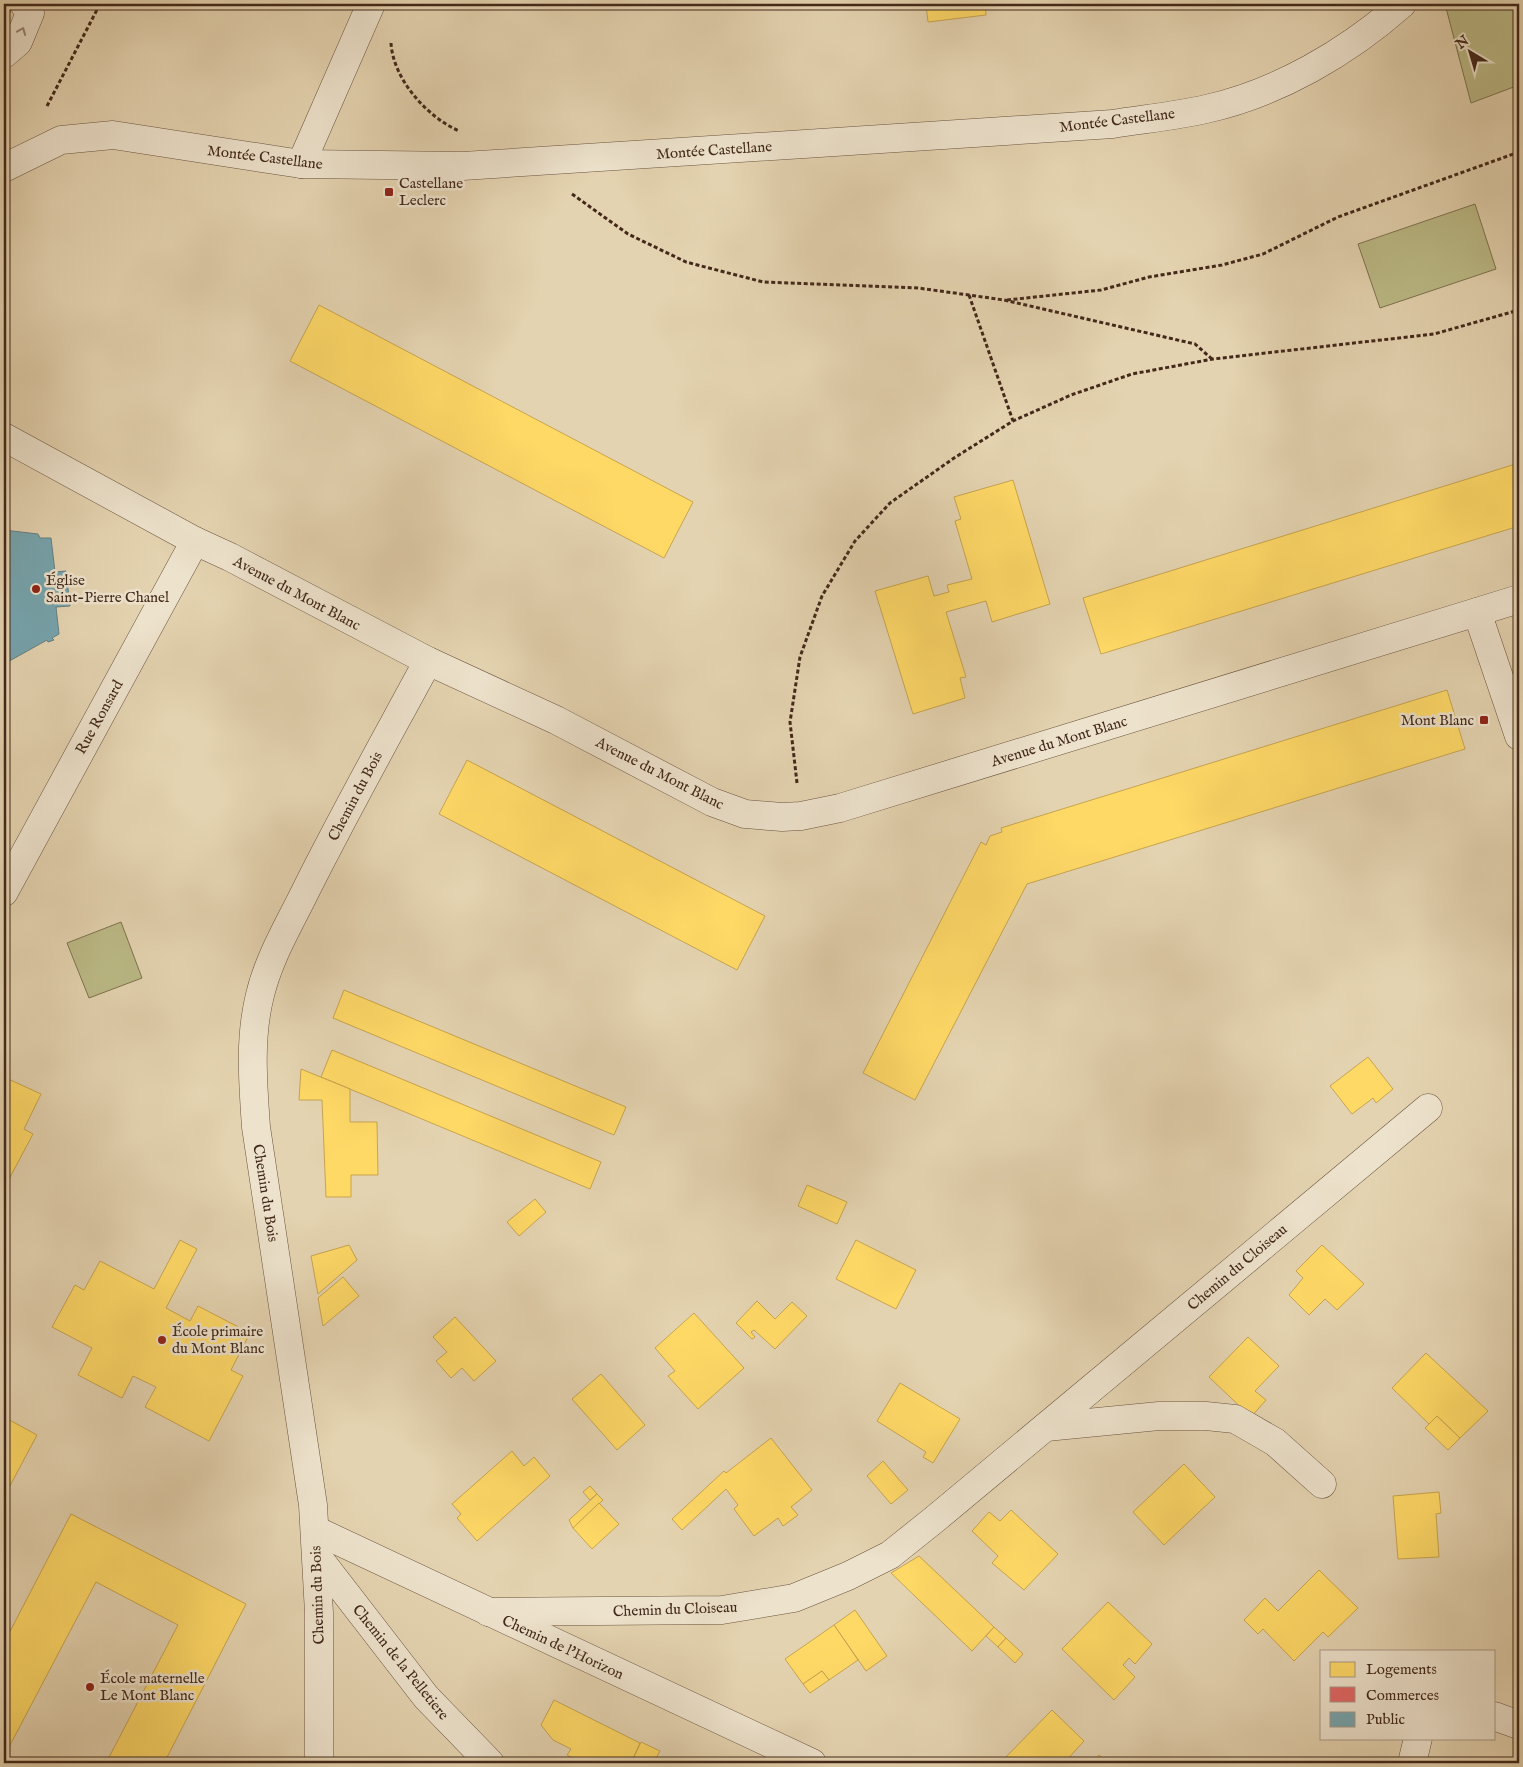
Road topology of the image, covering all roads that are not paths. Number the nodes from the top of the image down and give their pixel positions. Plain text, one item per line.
1 (24, 4) edge
2 (371, 4) edge
3 (1402, 4) edge
4 (4, 54) edge
5 (301, 164) junction
6 (4, 168) edge
7 (4, 437) edge
8 (195, 541) junction
9 (1519, 599) edge
10 (1477, 612) junction
11 (428, 661) junction
12 (1519, 736) edge
13 (4, 892) edge
14 (1428, 1108) dead end
15 (1046, 1427) junction
16 (1322, 1484) dead end
17 (316, 1543) junction
18 (488, 1612) junction
19 (1496, 1717) edge
20 (1519, 1725) edge
21 (1418, 1740) edge
22 (319, 1763) edge
23 (490, 1763) edge
24 (812, 1763) edge
25 (1412, 1763) edge

4 -> 1 street
2 - 5 street
3 - 5 street, Montée Castellane
5 - 6 street, Montée Castellane
7 - 8 street, Avenue du Mont Blanc
8 - 11 street, Avenue du Mont Blanc
8 - 13 street, Rue Ronsard
9 - 10 street, Avenue du Mont Blanc
10 - 11 street, Avenue du Mont Blanc
10 - 12 street
11 - 17 street, Chemin du Bois
14 - 15 street, Chemin du Cloiseau
15 - 16 street
15 - 18 street, Chemin du Cloiseau
17 - 18 street, Chemin de l'Horizon
17 - 22 street, Chemin du Bois
17 - 23 street, Chemin de la Pelletiere
18 - 24 street, Chemin de l'Horizon
19 - 20 street
21 - 25 street

